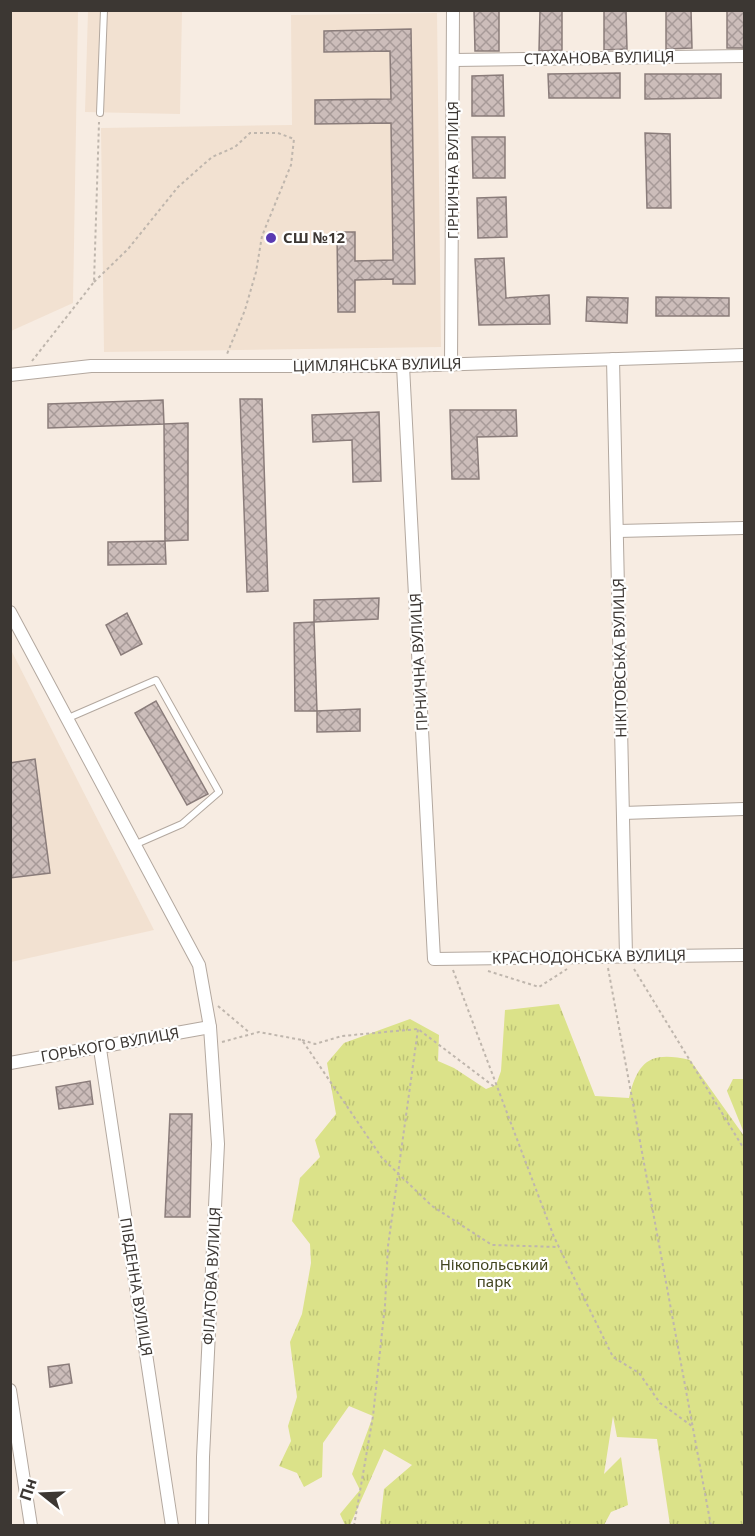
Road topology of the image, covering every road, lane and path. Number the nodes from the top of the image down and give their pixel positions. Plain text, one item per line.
1 (104, 10) edge
2 (453, 10) edge
3 (744, 56) edge
4 (454, 60) junction
5 (100, 113) joint
6 (94, 282) junction
7 (744, 355) edge
8 (613, 359) junction
9 (451, 364) junction
10 (221, 366) junction
11 (403, 366) junction
12 (16, 375) edge
13 (744, 528) edge
14 (618, 531) junction
15 (10, 612) edge
16 (66, 719) junction
17 (744, 809) edge
18 (623, 813) junction
19 (134, 845) junction
20 (744, 955) edge
21 (606, 956) junction
22 (626, 956) junction
23 (574, 957) junction
24 (449, 958) junction
25 (434, 959) joint
26 (486, 970) dead end
27 (205, 997) junction
28 (210, 1027) junction
29 (418, 1029) junction
30 (250, 1033) junction
31 (302, 1040) junction
32 (212, 1044) junction
33 (100, 1049) junction
34 (10, 1063) edge
35 (498, 1090) junction
36 (744, 1149) edge
37 (558, 1247) junction
38 (10, 1390) edge
39 (692, 1426) junction
40 (31, 1526) edge
41 (172, 1526) edge
42 (202, 1526) edge
43 (354, 1526) edge
44 (711, 1526) edge

1 - 5 lane
2 - 4 street, ГІРНИЧНА ВУЛИЦЯ
3 - 4 street, СТАХАНОВА ВУЛИЦЯ
4 - 9 street, ГІРНИЧНА ВУЛИЦЯ
5 - 6 path
6 - 10 path
6 - 12 path
7 - 8 street, ЦИМЛЯНСЬКА ВУЛИЦЯ
8 - 9 street, ЦИМЛЯНСЬКА ВУЛИЦЯ
8 - 14 street, НІКІТОВСЬКА ВУЛИЦЯ
9 - 11 street, ЦИМЛЯНСЬКА ВУЛИЦЯ
10 - 11 street, ЦИМЛЯНСЬКА ВУЛИЦЯ
10 - 12 street, ЦИМЛЯНСЬКА ВУЛИЦЯ
11 - 25 street, ГІРНИЧНА ВУЛИЦЯ
13 - 14 street
14 - 18 street, НІКІТОВСЬКА ВУЛИЦЯ
15 - 16 street, ФІЛАТОВА ВУЛИЦЯ
16 - 19 street, ФІЛАТОВА ВУЛИЦЯ
16 - 19 lane
17 - 18 street
18 - 22 street, НІКІТОВСЬКА ВУЛИЦЯ
19 - 27 street, ФІЛАТОВА ВУЛИЦЯ
20 - 22 street, КРАСНОДОНСЬКА ВУЛИЦЯ
21 - 22 street, КРАСНОДОНСЬКА ВУЛИЦЯ
21 - 23 street, КРАСНОДОНСЬКА ВУЛИЦЯ
21 - 39 path
22 - 36 path
23 - 24 street, КРАСНОДОНСЬКА ВУЛИЦЯ
23 - 26 path
24 - 25 street, КРАСНОДОНСЬКА ВУЛИЦЯ
24 - 35 path
27 - 28 street, ФІЛАТОВА ВУЛИЦЯ
27 - 30 path
28 - 32 street, ФІЛАТОВА ВУЛИЦЯ
28 - 33 street, ГОРЬКОГО ВУЛИЦЯ
29 - 31 path
29 - 35 path
29 - 43 path
30 - 31 path
30 - 32 path
31 - 37 path
32 - 42 street, ФІЛАТОВА ВУЛИЦЯ
33 - 34 street, ГОРЬКОГО ВУЛИЦЯ
33 - 41 street, ПІВДЕННА ВУЛИЦЯ
35 - 37 path
37 - 39 path
38 - 40 street
39 - 44 path

